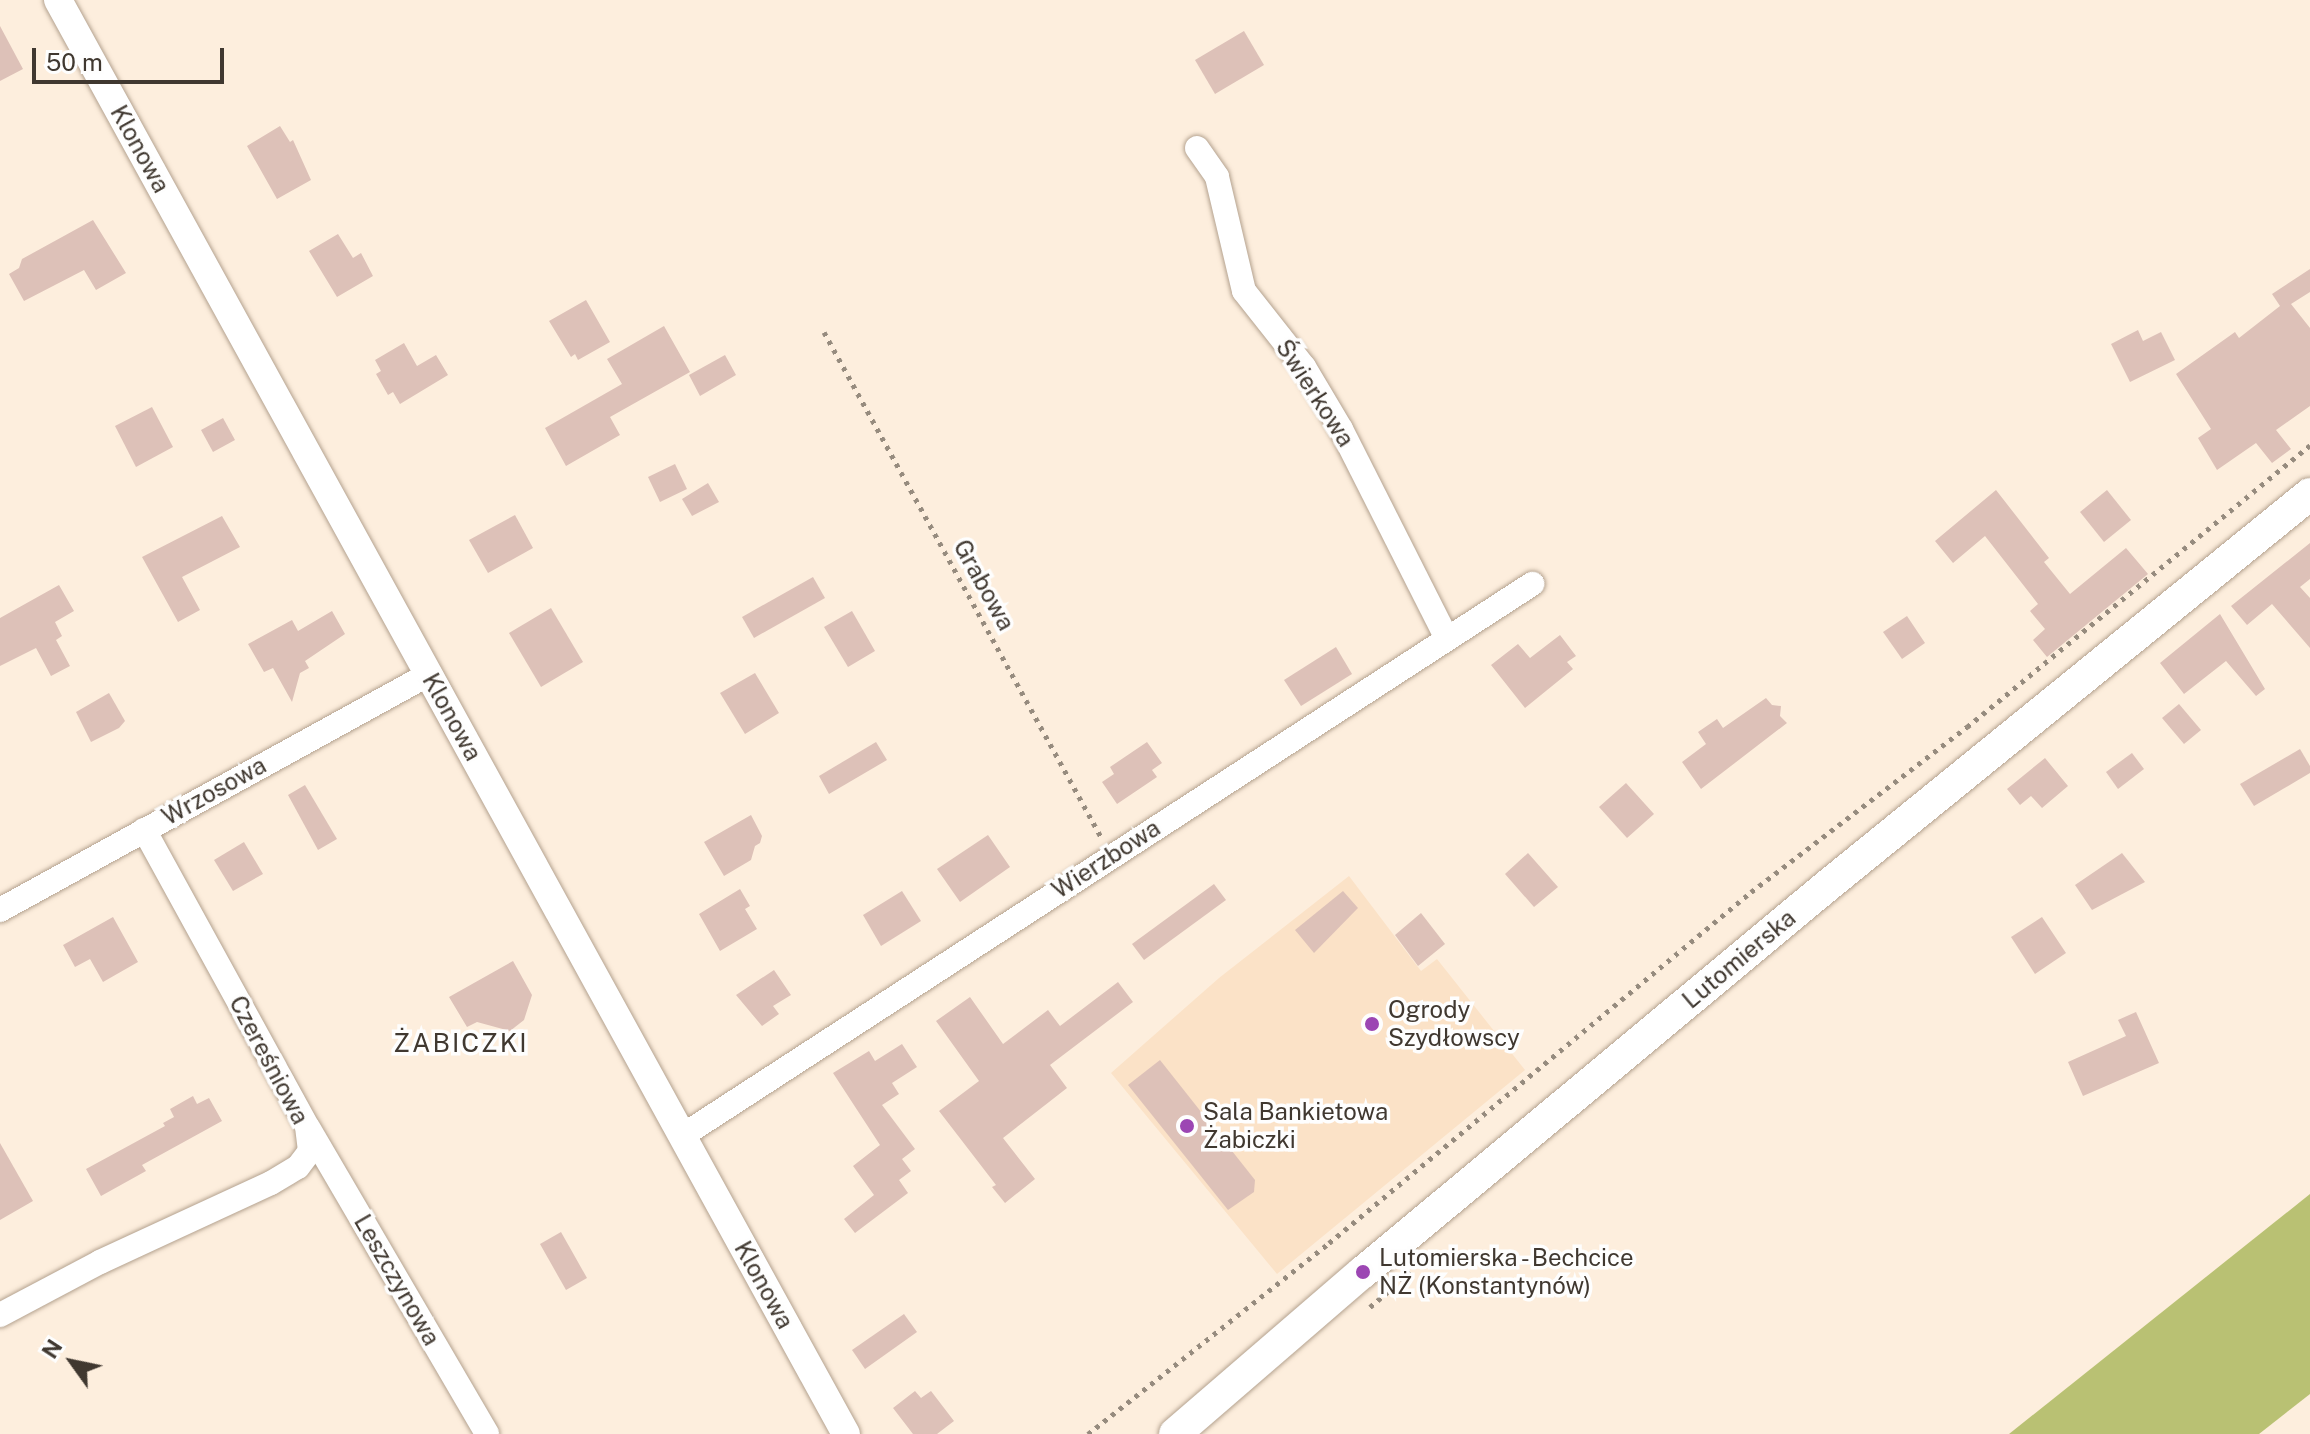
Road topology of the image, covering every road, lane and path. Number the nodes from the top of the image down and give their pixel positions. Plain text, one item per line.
1 (58, 0) edge
2 (1197, 148) dead end
3 (824, 332) dead end
4 (2310, 445) edge
5 (2310, 494) edge
6 (1532, 584) dead end
7 (1446, 637) junction
8 (429, 674) junction
9 (144, 830) junction
10 (1111, 856) junction
11 (0, 910) edge
12 (307, 1126) junction
13 (682, 1136) junction
14 (0, 1315) edge
15 (487, 1434) edge
16 (846, 1434) edge
17 (1088, 1434) edge
18 (1175, 1434) edge

1 - 8 street, Klonowa
2 - 7 street, Świerkowa
3 - 10 path, Grabowa
4 - 17 path
5 - 18 main road, Lutomierska
6 - 7 street, Wierzbowa
7 - 10 street, Wierzbowa
8 - 9 street, Wrzosowa
8 - 13 street, Klonowa
9 - 11 street, Wrzosowa
9 - 12 street, Czereśniowa
10 - 13 street, Wierzbowa
12 - 14 street, Czereśniowa
12 - 15 street, Leszczynowa
13 - 16 street, Klonowa

